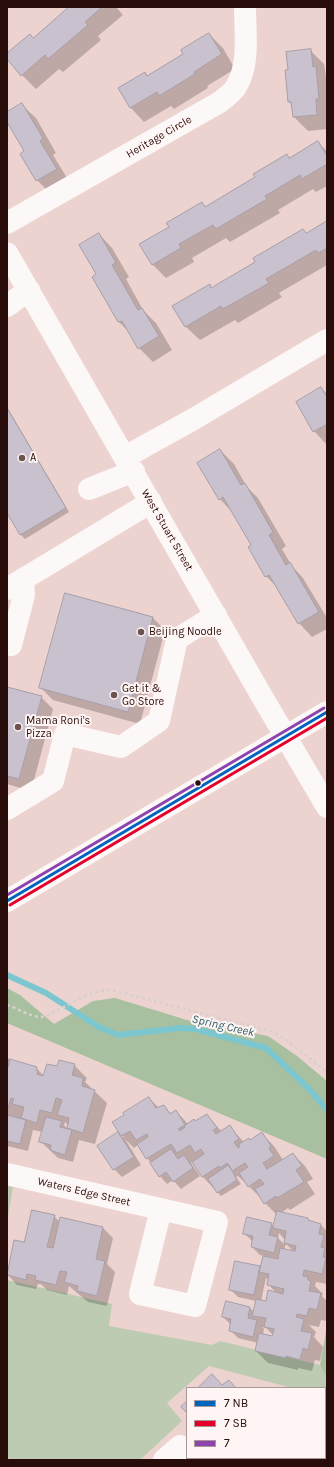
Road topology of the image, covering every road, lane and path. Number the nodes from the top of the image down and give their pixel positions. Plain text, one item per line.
1 (245, 7) edge
2 (7, 223) edge
3 (7, 253) edge
4 (29, 290) junction
5 (7, 306) edge
6 (327, 340) edge
7 (129, 464) junction
8 (89, 489) dead end
9 (151, 502) junction
10 (15, 584) edge
11 (216, 615) junction
12 (7, 644) edge
13 (327, 712) edge
14 (286, 737) junction
15 (327, 806) edge
16 (7, 808) edge
17 (7, 901) edge
18 (7, 1004) edge
19 (327, 1072) edge
20 (7, 1174) edge
21 (161, 1209) junction
22 (186, 1453) edge
23 (164, 1460) edge

1 - 2 street, Heritage Circle
3 - 4 street, West Stuart Street
4 - 5 street
4 - 7 street, West Stuart Street
6 - 7 street
7 - 8 street
7 - 9 street, West Stuart Street
9 - 10 street
9 - 11 street, West Stuart Street
10 - 12 street
11 - 14 street, West Stuart Street
11 - 16 street
13 - 14 street
14 - 15 street, West Stuart Street
14 - 17 street
18 - 19 path
20 - 21 street, Waters Edge Street
21 - 21 street, Waters Edge Street
22 - 23 street

